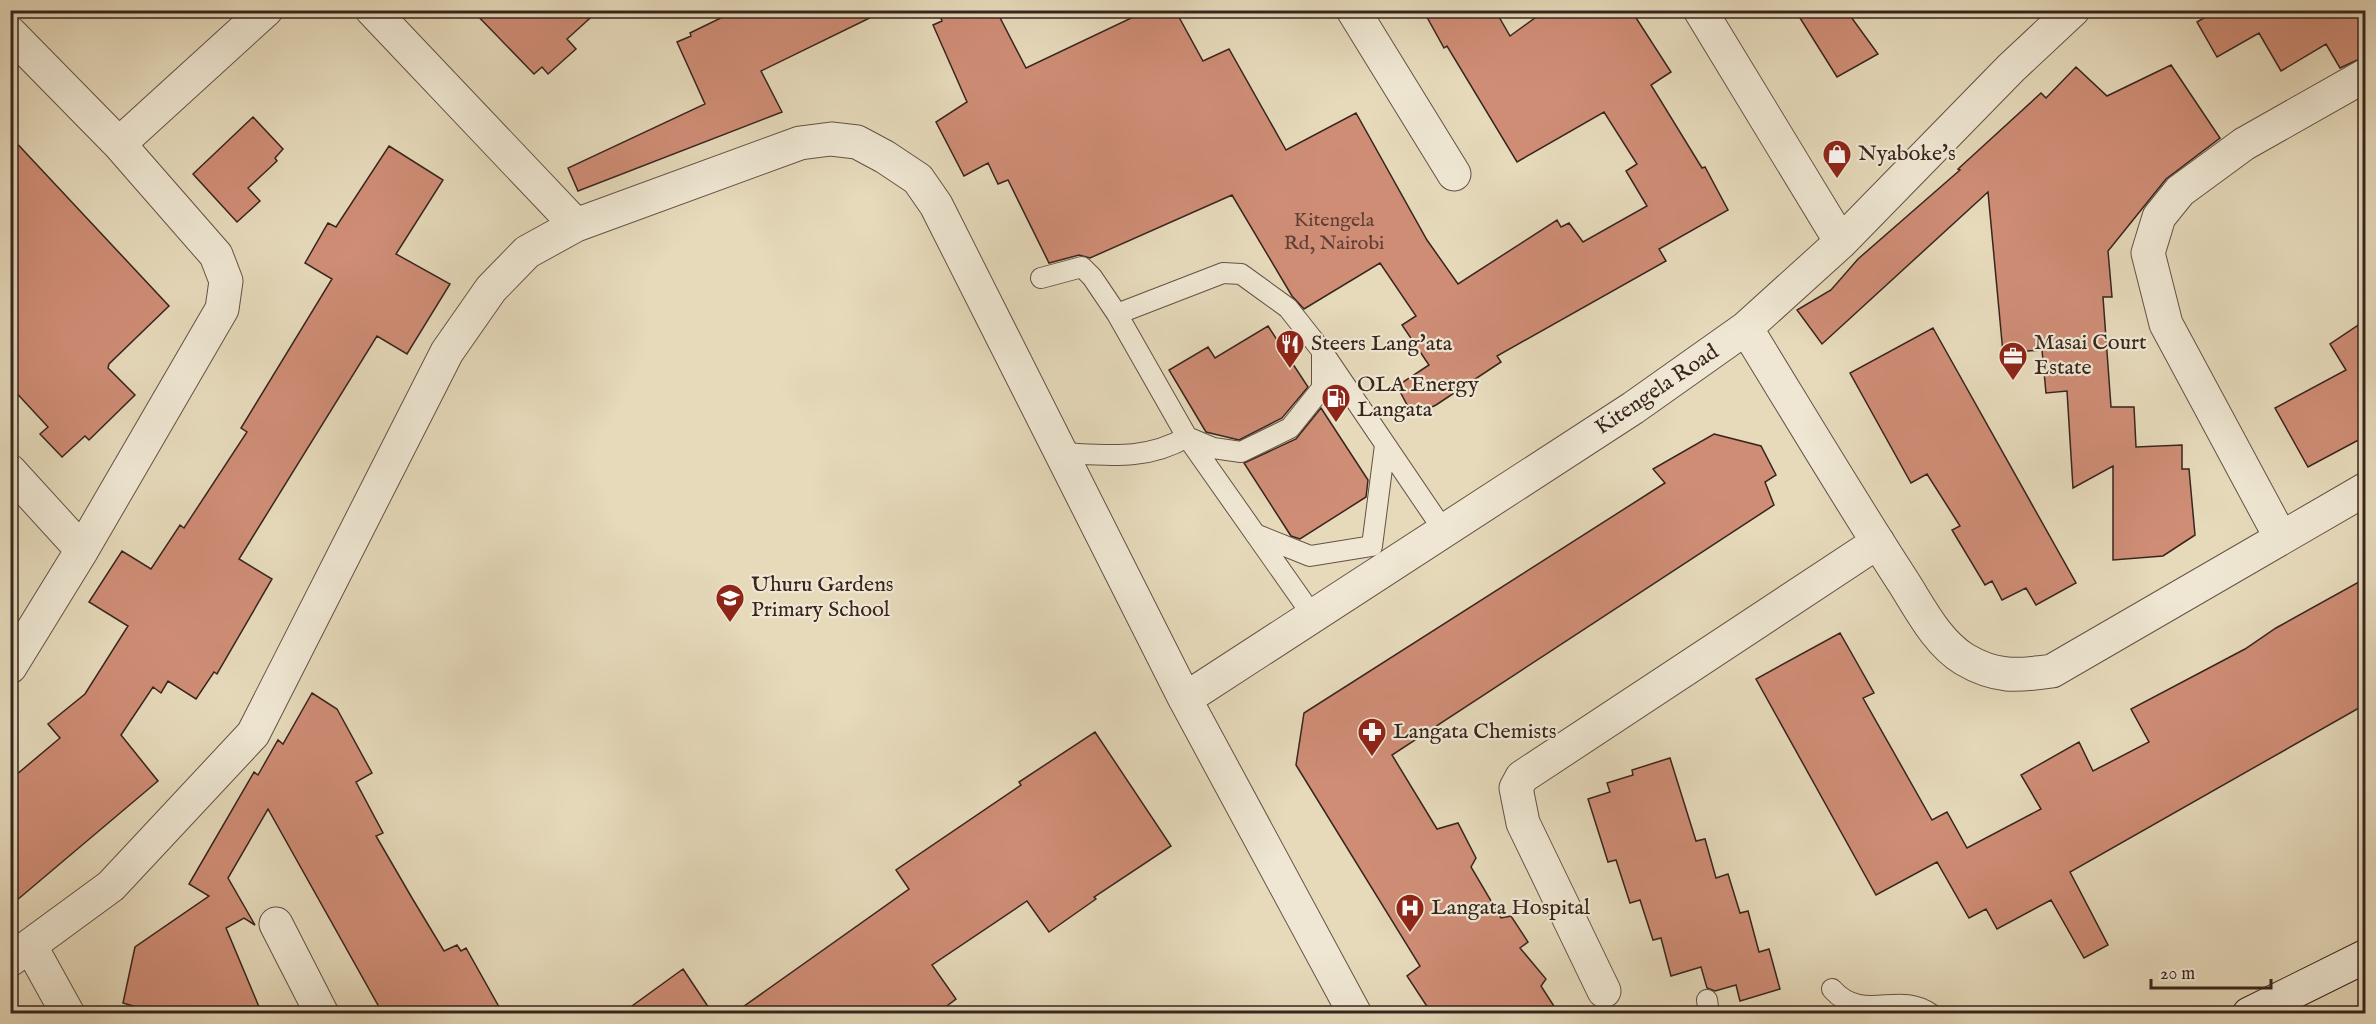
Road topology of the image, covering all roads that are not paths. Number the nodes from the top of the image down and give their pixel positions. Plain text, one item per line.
1 (266, 10) edge
2 (372, 10) edge
3 (1353, 10) edge
4 (1700, 10) edge
5 (2073, 10) edge
6 (10, 33) edge
7 (2366, 75) edge
8 (119, 144) junction
9 (1454, 174) dead end
10 (576, 225) junction
11 (1841, 242) junction
12 (1041, 278) dead end
13 (1117, 314) junction
14 (1746, 328) junction
15 (1322, 351) junction
16 (1187, 437) junction
17 (1384, 446) junction
18 (1061, 453) junction
19 (10, 471) edge
20 (2366, 489) edge
21 (1444, 531) junction
22 (1255, 534) junction
23 (2281, 538) junction
24 (1878, 542) junction
25 (82, 550) junction
26 (1313, 616) junction
27 (10, 668) edge
28 (1185, 699) junction
29 (276, 924) dead end
30 (21, 954) edge
31 (2366, 956) edge
32 (1832, 989) dead end
33 (1604, 991) dead end
34 (68, 1014) edge
35 (322, 1014) edge
36 (1355, 1014) edge
37 (1931, 1014) edge
38 (2249, 1014) edge

1 - 8 street
2 - 10 street
3 - 9 street
4 - 11 street
5 - 11 street, Kitengela Road
6 - 8 street
7 - 23 street
8 - 25 street
10 - 18 street
10 - 30 street
11 - 14 street, Kitengela Road
12 - 13 lane
13 - 15 lane
13 - 16 lane
14 - 21 street, Kitengela Road
14 - 24 street
15 - 16 lane
15 - 17 lane
16 - 18 lane
16 - 22 lane
17 - 21 lane
17 - 22 lane
18 - 28 street
19 - 25 street
20 - 23 street
21 - 26 street, Kitengela Road
22 - 26 lane
23 - 24 street
24 - 33 street
25 - 27 street
26 - 28 street, Kitengela Road
28 - 36 street
29 - 35 street
30 - 34 street
31 - 38 street
32 - 37 lane

